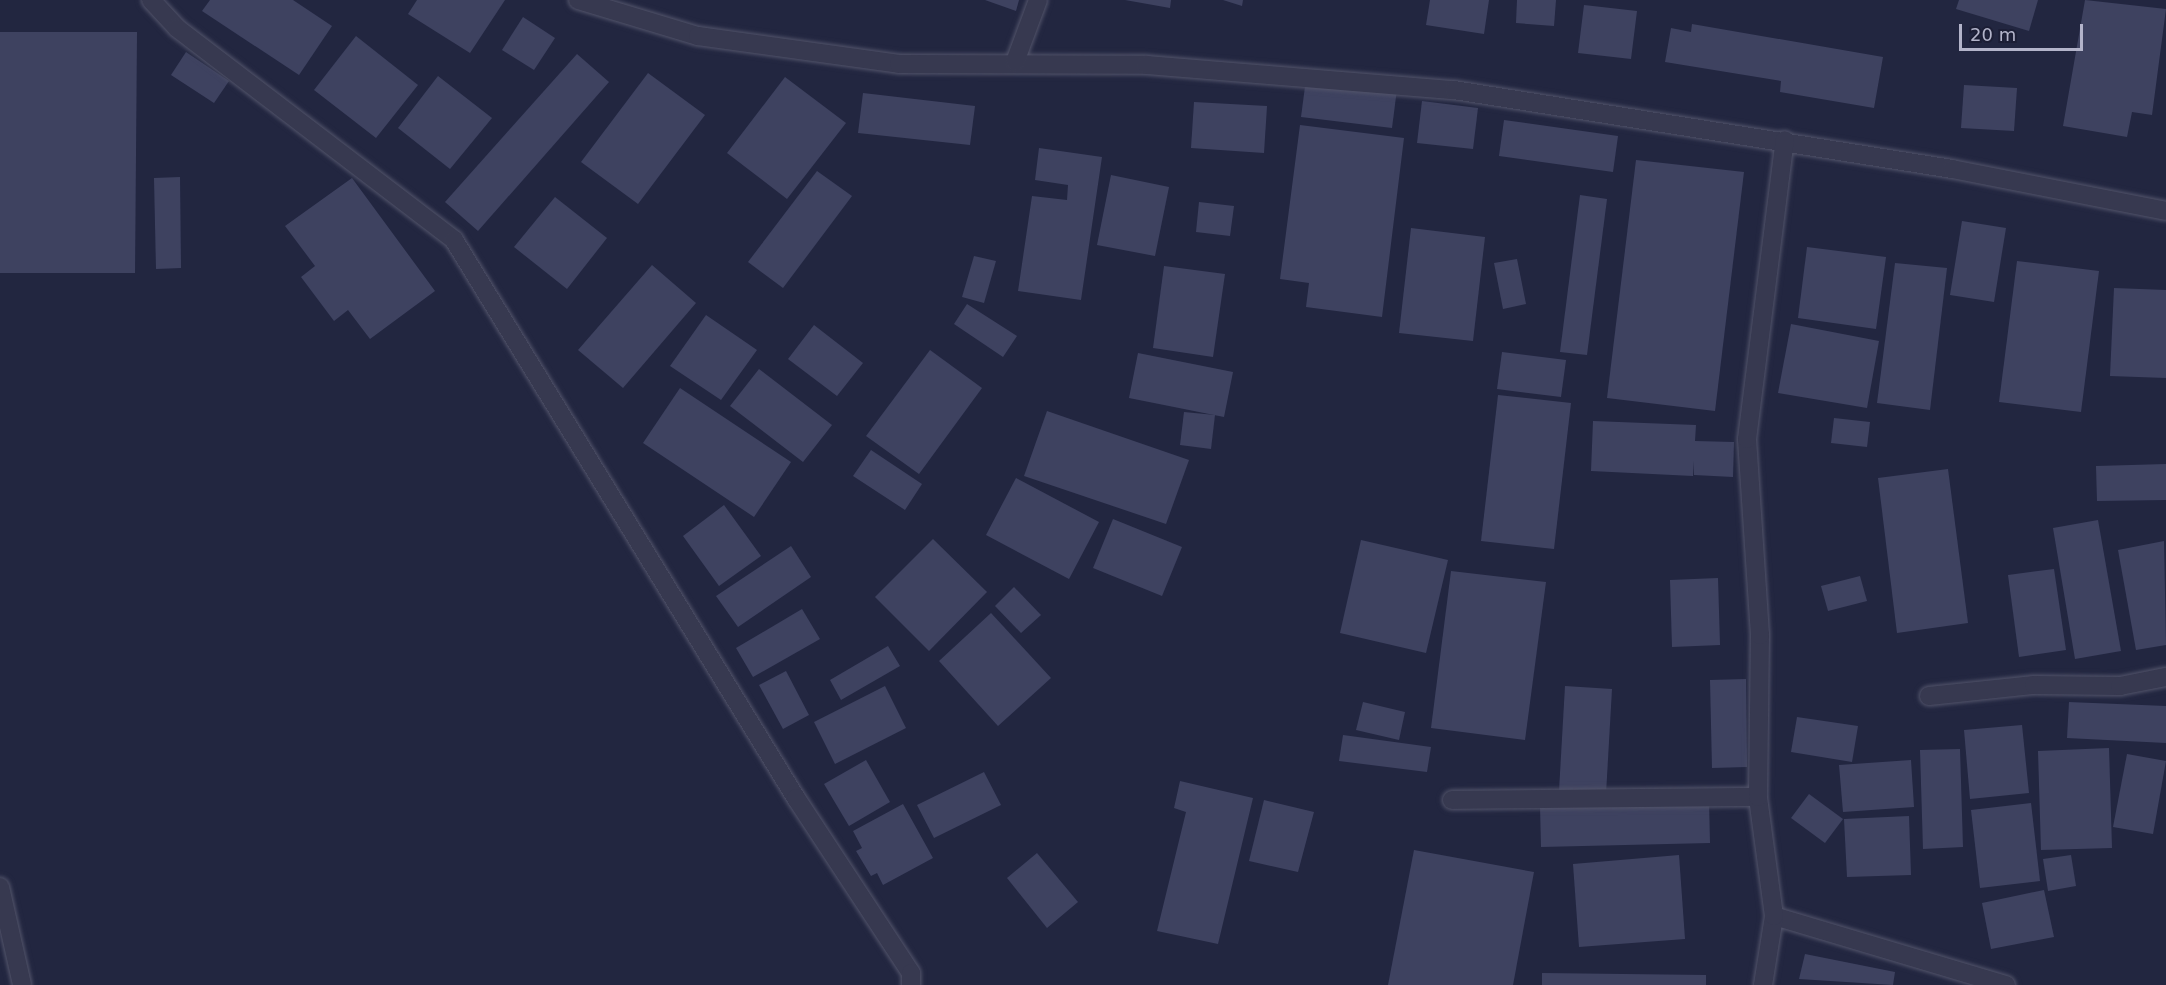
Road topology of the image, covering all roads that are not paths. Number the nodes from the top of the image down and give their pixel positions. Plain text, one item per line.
1 (151, 0) edge
2 (578, 0) edge
3 (1038, 0) edge
4 (1016, 62) junction
5 (1785, 140) junction
6 (2166, 212) edge
7 (2166, 677) edge
8 (1929, 696) dead end
9 (1758, 797) junction
10 (1452, 800) dead end
11 (0, 887) edge
12 (1774, 916) junction
13 (22, 985) edge
14 (911, 985) edge
15 (1763, 985) edge
16 (2006, 985) edge

1 - 14 street
2 - 4 street
3 - 4 street
4 - 5 street
5 - 6 street
5 - 9 street
7 - 8 street
9 - 10 street
9 - 12 street
11 - 13 street
12 - 15 street
12 - 16 street

